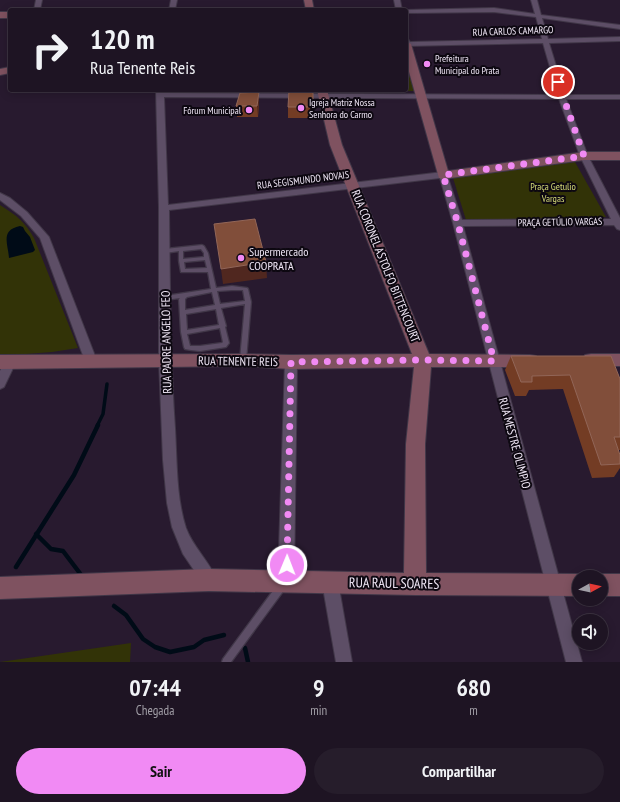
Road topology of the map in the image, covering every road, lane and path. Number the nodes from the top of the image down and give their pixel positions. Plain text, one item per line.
1 (534, 0) edge
2 (408, 10) edge
3 (538, 15) junction
4 (620, 27) edge
5 (620, 39) edge
6 (545, 40) junction
7 (408, 43) edge
8 (408, 50) edge
9 (159, 92) edge
10 (231, 92) edge
11 (322, 92) edge
12 (422, 96) junction
13 (562, 97) junction
14 (620, 97) edge
15 (584, 156) junction
16 (620, 156) edge
17 (443, 175) junction
18 (354, 185) junction
19 (0, 196) edge
20 (164, 208) junction
21 (458, 224) junction
22 (619, 224) edge
23 (181, 249) junction
24 (165, 251) junction
25 (207, 258) junction
26 (181, 261) junction
27 (210, 270) junction
28 (214, 291) junction
29 (185, 295) junction
30 (165, 298) junction
31 (248, 302) junction
32 (218, 306) junction
33 (183, 312) junction
34 (223, 326) junction
35 (184, 332) junction
36 (165, 360) junction
37 (243, 360) junction
38 (423, 360) junction
39 (549, 360) edge
40 (573, 360) edge
41 (620, 360) edge
42 (90, 361) junction
43 (494, 361) junction
44 (5, 362) edge
45 (291, 362) junction
46 (0, 384) edge
47 (209, 580) junction
48 (286, 581) junction
49 (330, 582) junction
50 (415, 584) junction
51 (553, 585) junction
52 (572, 585) edge
53 (608, 585) edge
54 (620, 585) edge
55 (0, 588) edge
56 (226, 662) edge
57 (344, 662) edge
58 (574, 662) edge

1 - 3 street, PRAÇA GETÚLIO VARGAS
2 - 3 street
3 - 4 street
3 - 6 street, PRAÇA GETÚLIO VARGAS
5 - 6 street, RUA CARLOS CAMARGO
6 - 7 street, RUA CARLOS CAMARGO
6 - 13 street, PRAÇA GETÚLIO VARGAS
8 - 12 street
9 - 10 street
9 - 20 street, RUA PADRE ANGELO FEO
10 - 11 street
11 - 12 street
11 - 18 street, RUA CORONEL ASTOLFO BITTENCOURT
12 - 13 street
12 - 17 street
13 - 14 street
13 - 15 street, PRAÇA GETÚLIO VARGAS
15 - 16 street
15 - 17 street
15 - 22 street, PRAÇA GETÚLIO VARGAS
17 - 18 street, RUA SEGISMUNDO NOVAIS
17 - 21 street
18 - 20 street, RUA SEGISMUNDO NOVAIS
18 - 38 street, RUA CORONEL ASTOLFO BITTENCOURT
19 - 42 street
20 - 24 street, RUA PADRE ANGELO FEO
21 - 22 street, PRAÇA GETÚLIO VARGAS
21 - 43 street, RUA MESTRE OLIMPIO
23 - 24 lane
23 - 25 lane
23 - 26 lane
24 - 30 street, RUA PADRE ANGELO FEO
25 - 26 lane
25 - 27 lane
26 - 27 lane
27 - 28 lane
28 - 29 lane
28 - 31 lane
28 - 32 lane
29 - 30 lane
29 - 33 lane
30 - 36 street, RUA PADRE ANGELO FEO
31 - 32 lane
31 - 37 lane
32 - 33 lane
32 - 34 lane
33 - 35 lane
34 - 35 lane
34 - 35 lane
36 - 37 street, RUA TENENTE REIS
36 - 42 street, RUA TENENTE REIS
36 - 47 street, RUA PADRE ANGELO FEO
37 - 45 street, RUA TENENTE REIS
38 - 43 street, RUA TENENTE REIS
38 - 45 street, RUA TENENTE REIS
38 - 50 street, RUA CORONEL ASTOLFO BITTENCOURT
39 - 43 street, RUA TENENTE REIS
40 - 41 street
42 - 44 street, RUA TENENTE REIS
43 - 51 street, RUA MESTRE OLIMPIO
44 - 46 street
45 - 48 street
47 - 48 street, RUA RAUL SOARES
47 - 55 street, RUA RAUL SOARES
48 - 49 street, RUA RAUL SOARES
48 - 56 lane
49 - 50 street, RUA RAUL SOARES
49 - 57 street
50 - 51 street, RUA RAUL SOARES
51 - 52 street, RUA RAUL SOARES
51 - 58 street, RUA MESTRE OLIMPIO
53 - 54 street

